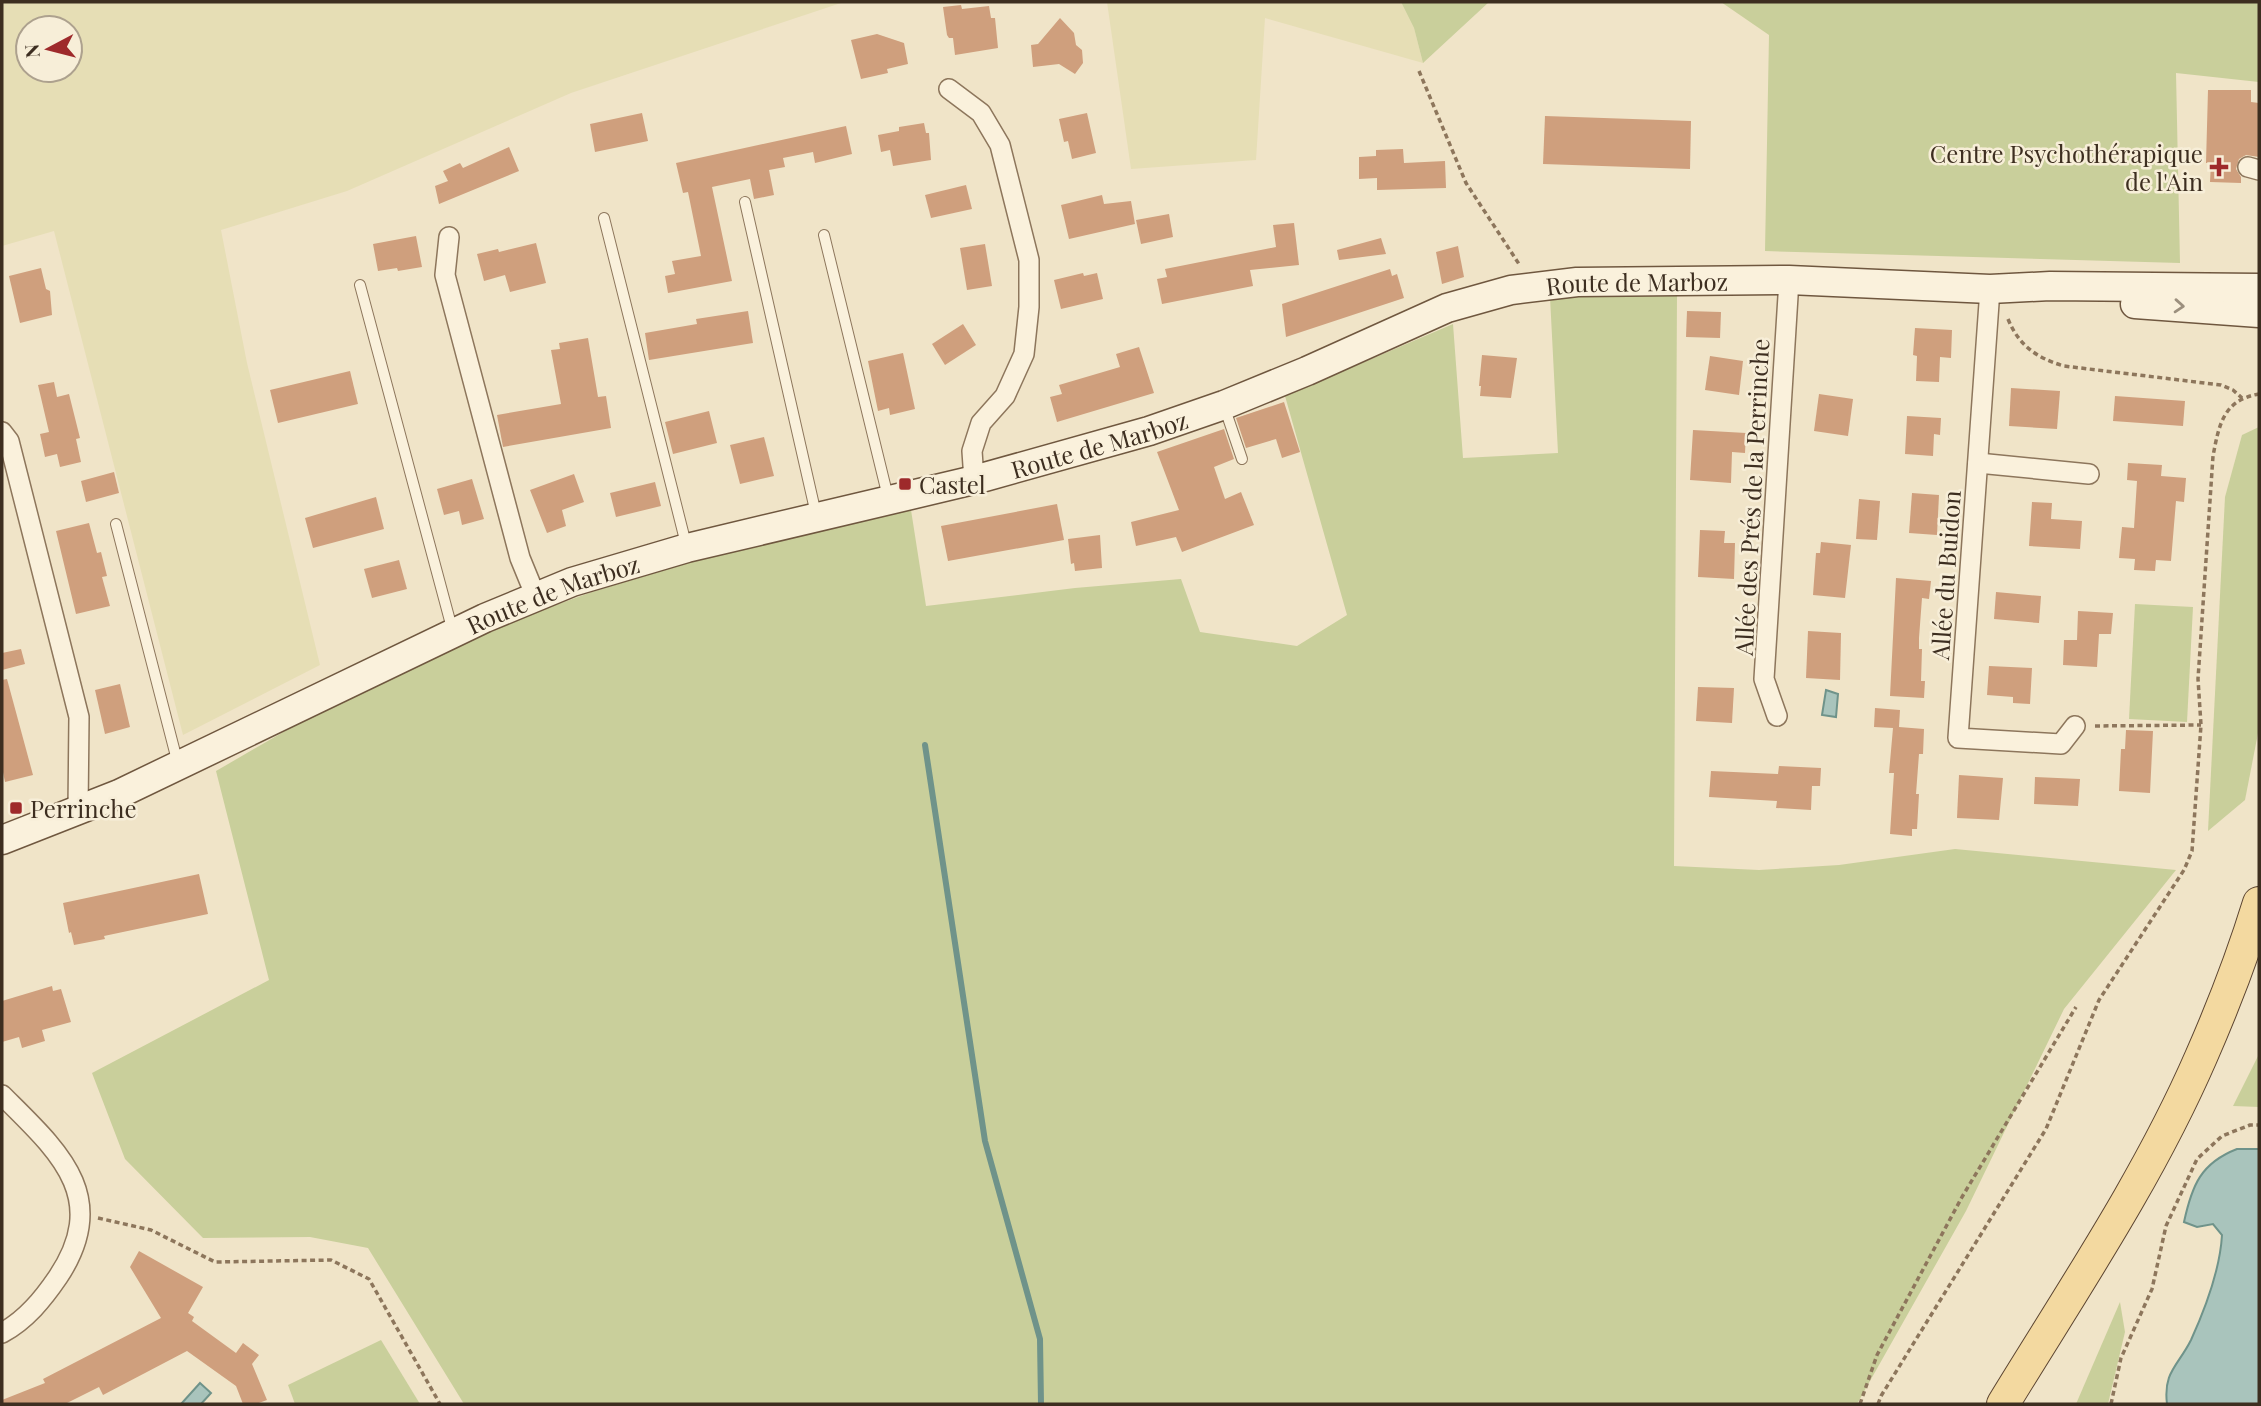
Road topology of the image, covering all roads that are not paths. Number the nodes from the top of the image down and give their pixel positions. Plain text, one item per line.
1 (949, 89) dead end
2 (745, 202) dead end
3 (604, 218) dead end
4 (824, 235) dead end
5 (449, 237) dead end
6 (1789, 280) junction
7 (360, 285) dead end
8 (2259, 288) edge
9 (1989, 295) junction
10 (2259, 313) edge
11 (1224, 405) junction
12 (2, 432) edge
13 (1242, 459) dead end
14 (1978, 463) junction
15 (2089, 474) dead end
16 (974, 480) junction
17 (889, 501) junction
18 (817, 518) junction
19 (116, 524) dead end
20 (687, 548) junction
21 (536, 597) junction
22 (453, 633) junction
23 (1777, 716) dead end
24 (2075, 726) road end
25 (178, 765) junction
26 (78, 811) junction
27 (2, 840) edge
28 (2259, 903) edge
29 (2, 1095) edge
30 (2, 1333) edge
31 (2003, 1404) edge

1 - 16 street
2 - 18 lane
3 - 20 lane
4 - 17 lane
5 - 21 street
6 - 9 main road, Route de Marboz
6 - 11 main road, Route de Marboz
6 - 23 street, Allée des Prés de la Perrinche
7 - 22 lane
8 - 9 main road, Route de Marboz
9 -> 10 main road, Route de Marboz
9 - 14 street, Allée du Buidon
11 - 13 lane
11 - 16 main road, Route de Marboz
12 - 26 street
14 - 15 street
14 - 24 street, Allée du Buidon
16 - 17 main road, Route de Marboz
17 - 18 main road, Route de Marboz
18 - 20 main road, Route de Marboz
19 - 25 lane
20 - 21 main road, Route de Marboz
21 - 22 main road, Route de Marboz
22 - 25 main road, Route de Marboz
25 - 26 main road, Route de Marboz
26 - 27 main road, Route de Marboz
28 - 31 main road
29 - 30 street

